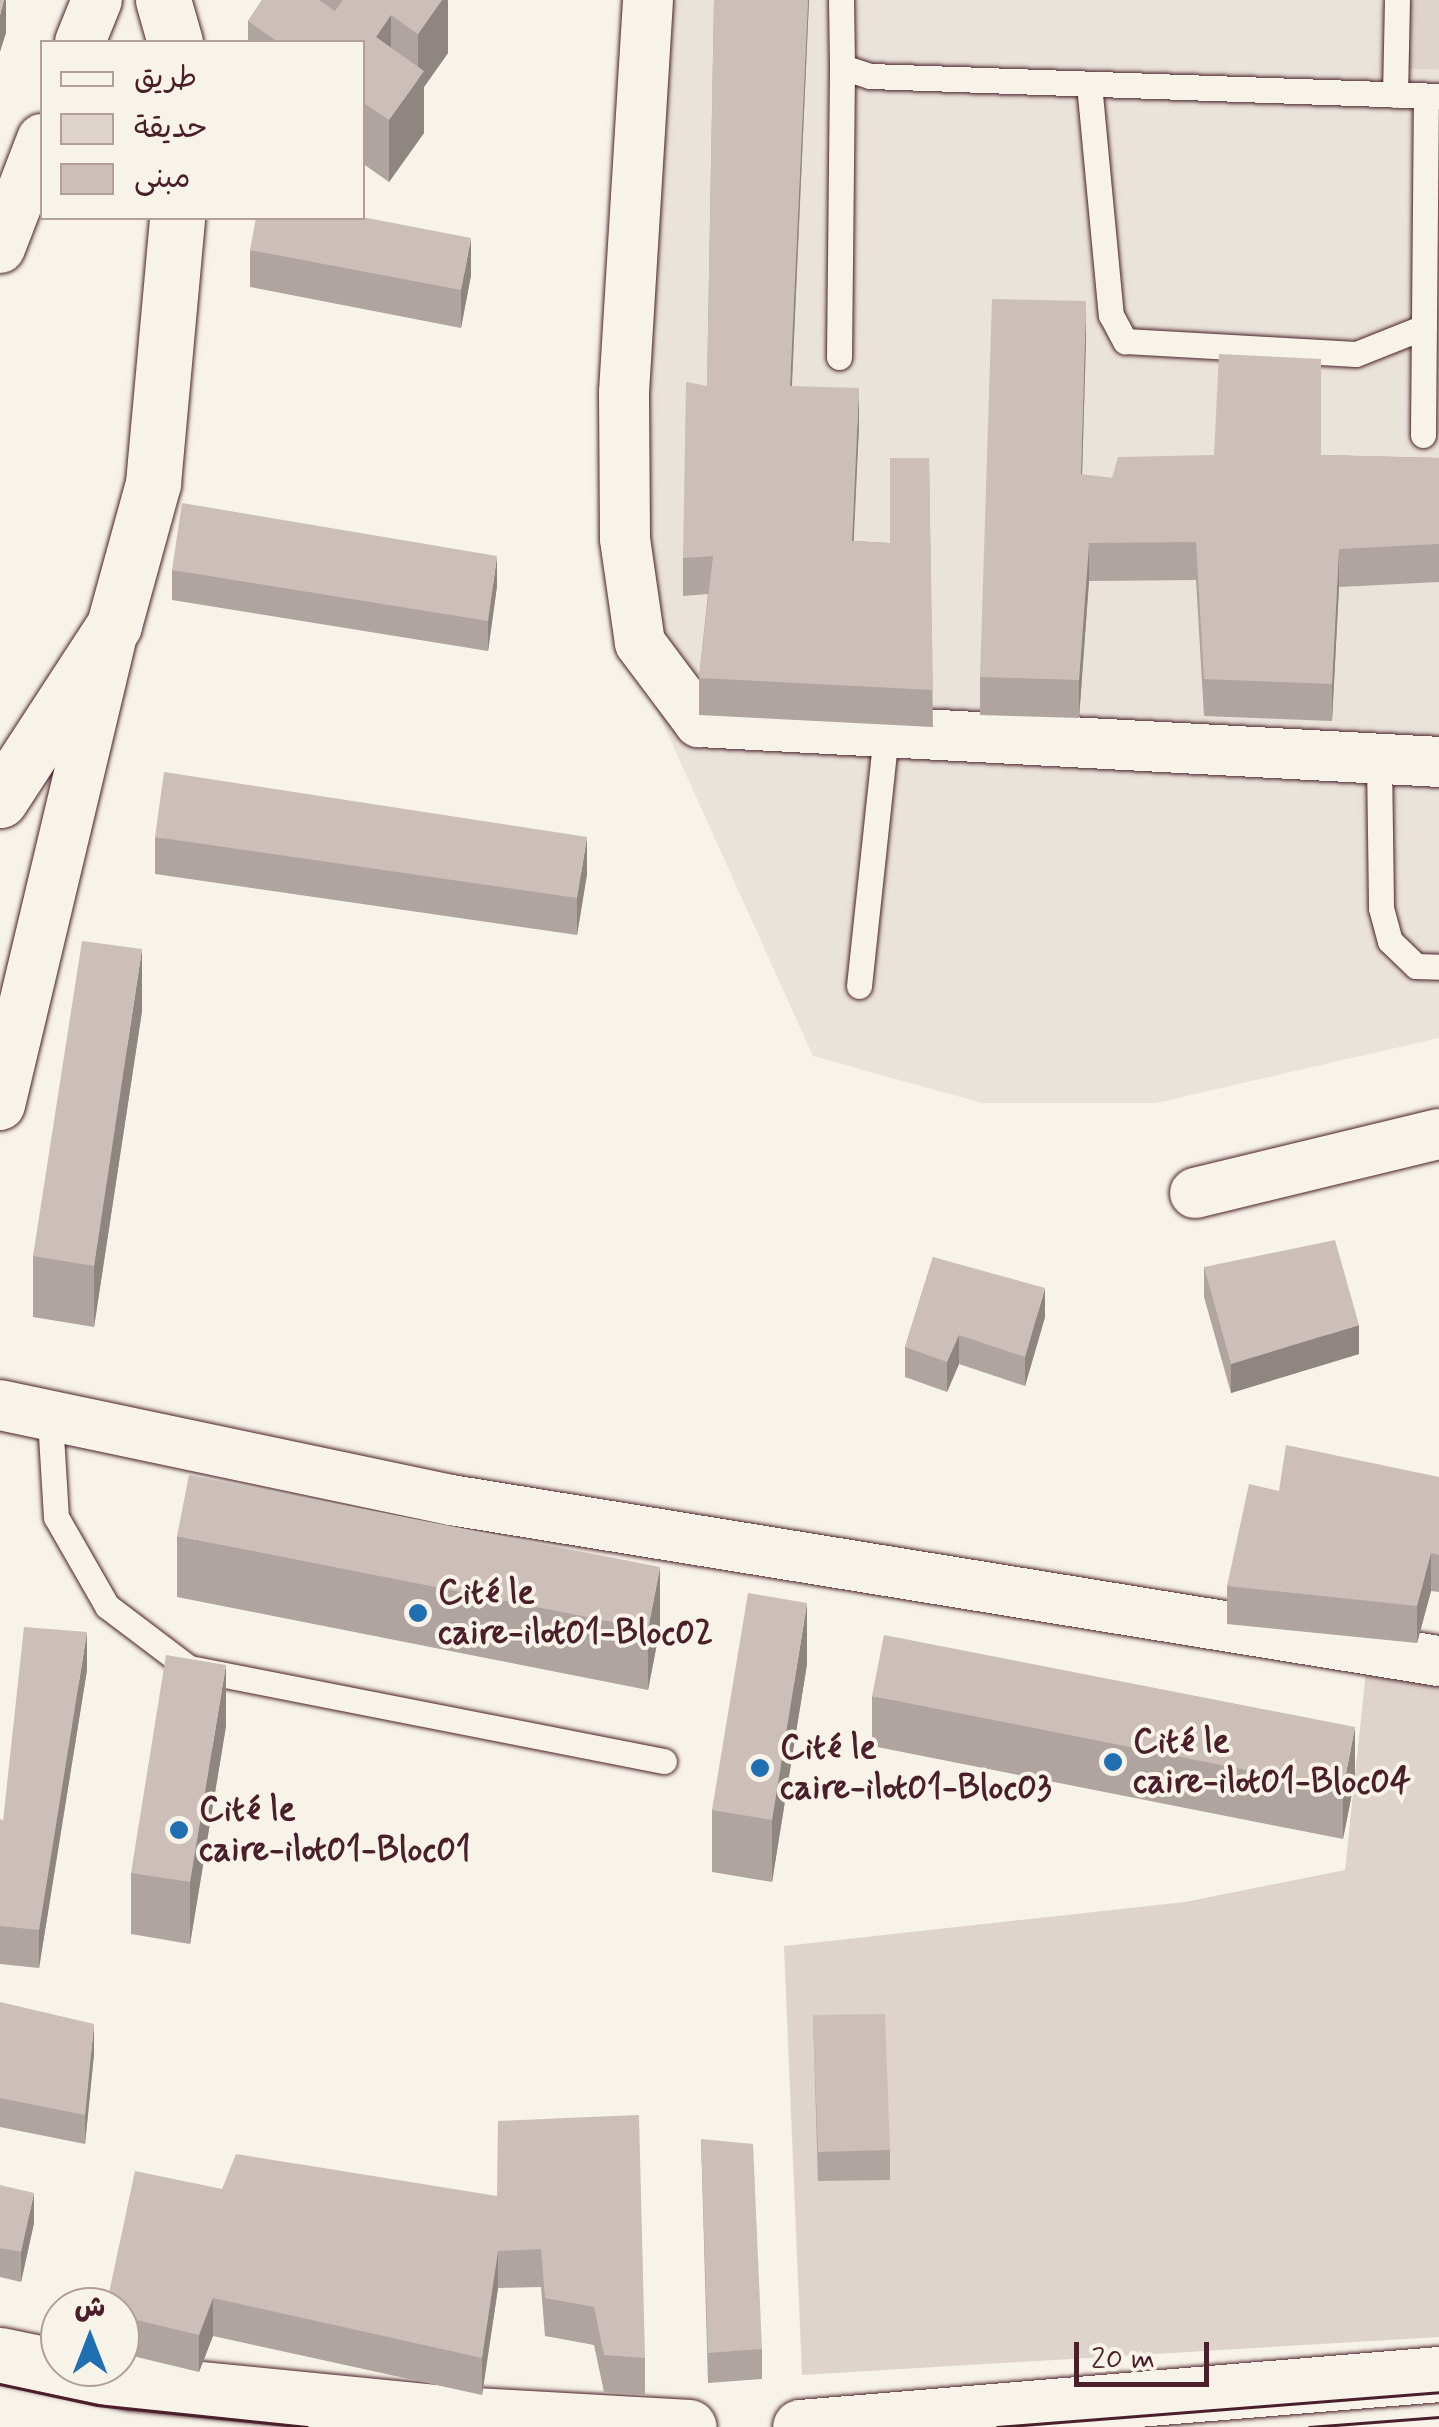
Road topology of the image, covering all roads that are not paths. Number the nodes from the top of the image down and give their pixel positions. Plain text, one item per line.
1 (96, 0) edge
2 (163, 0) edge
3 (648, 0) edge
4 (841, 0) edge
5 (1396, 0) edge
6 (81, 40) edge
7 (174, 40) edge
8 (842, 67) junction
9 (1089, 84) junction
10 (1395, 95) junction
11 (1432, 96) edge
12 (40, 144) edge
13 (178, 220) edge
14 (0, 248) edge
15 (1424, 327) junction
16 (839, 357) dead end
17 (1423, 435) dead end
18 (114, 625) junction
19 (886, 732) junction
20 (1379, 762) junction
21 (1439, 762) edge
22 (6, 785) edge
23 (1439, 967) edge
24 (860, 986) dead end
25 (0, 1104) edge
26 (1439, 1134) edge
27 (1195, 1193) dead end
28 (0, 1405) edge
29 (50, 1419) junction
30 (1439, 1660) edge
31 (664, 1761) dead end
32 (0, 2355) edge
33 (1439, 2374) edge
34 (688, 2427) edge
35 (800, 2427) edge

1 - 6 street
2 - 7 main road
3 - 19 street
4 - 8 lane
5 - 10 lane
8 - 9 lane
8 - 16 lane
9 - 10 lane
9 - 15 lane
10 - 11 lane
11 - 15 lane
12 - 14 street
13 - 18 main road
15 - 17 lane
18 - 22 main road
18 - 25 street
19 - 20 street
19 - 24 lane
20 - 21 street
20 - 23 lane
26 - 27 street
28 - 29 street
29 - 30 street
29 - 31 lane
32 - 34 main road
33 - 35 main road

